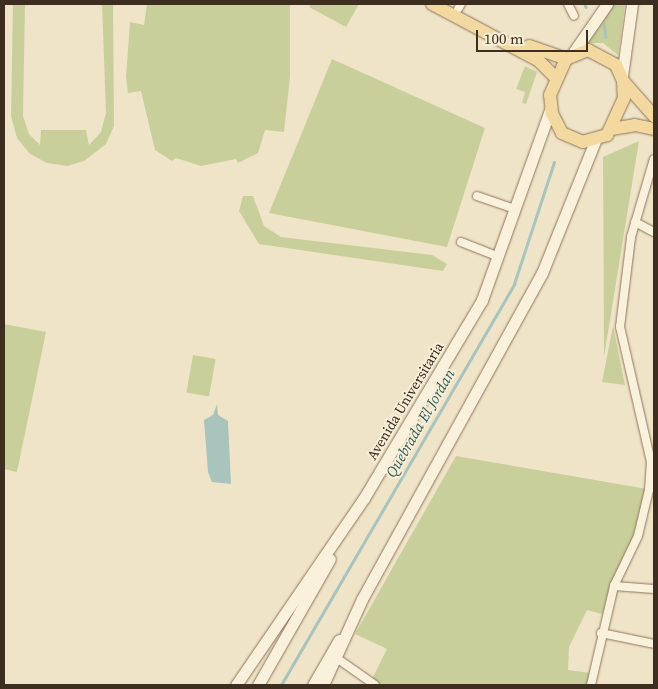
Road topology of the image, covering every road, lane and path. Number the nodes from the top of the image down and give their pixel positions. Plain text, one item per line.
1 (432, 4) edge
2 (568, 4) edge
3 (607, 4) edge
4 (632, 4) edge
5 (456, 5) edge
6 (574, 16) dead end
7 (569, 56) junction
8 (555, 77) junction
9 (623, 78) junction
10 (551, 108) junction
11 (654, 116) edge
12 (611, 129) junction
13 (654, 129) edge
14 (595, 141) junction
15 (654, 159) edge
16 (653, 167) edge
17 (477, 196) dead end
18 (515, 210) junction
19 (634, 222) junction
20 (654, 232) edge
21 (461, 242) dead end
22 (499, 257) junction
23 (364, 498) junction
24 (614, 586) junction
25 (654, 589) edge
26 (362, 599) junction
27 (601, 633) junction
28 (654, 644) edge
29 (338, 659) junction
30 (236, 685) edge
31 (258, 685) edge
32 (313, 685) edge
33 (323, 685) edge
34 (375, 685) edge
35 (592, 685) edge

1 - 8 main road
2 - 6 street
3 - 7 main road
4 - 9 main road
5 - 7 main road
7 - 8 main road
7 - 9 main road
8 - 10 main road
9 - 11 main road
9 - 12 main road
10 - 14 main road
10 - 18 main road, Avenida Universitaria
12 - 13 main road
12 - 14 main road
14 - 26 main road
15 - 16 street
16 - 19 street
17 - 18 street
18 - 22 main road, Avenida Universitaria
19 - 20 street
19 - 24 street
21 - 22 street
22 - 23 main road, Avenida Universitaria
23 - 30 main road, Avenida Universitaria
23 - 31 main road
24 - 25 street
24 - 27 street
26 - 29 main road
26 - 32 main road
27 - 28 street
27 - 35 street
29 - 33 main road
29 - 34 street

